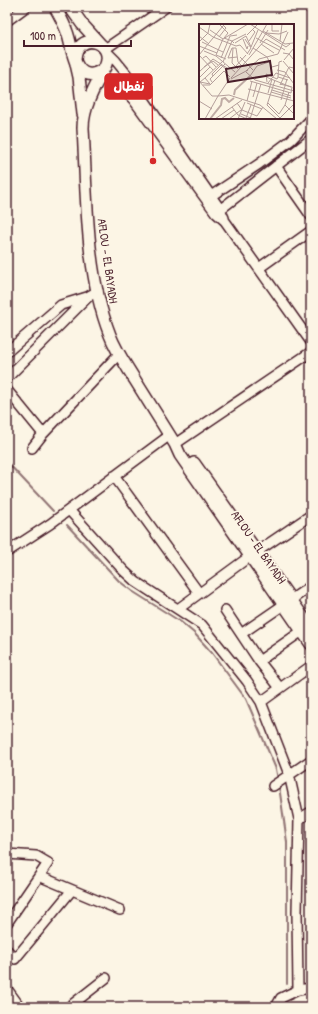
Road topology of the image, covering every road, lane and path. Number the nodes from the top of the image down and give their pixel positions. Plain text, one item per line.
1 (26, 7) edge
2 (55, 7) edge
3 (70, 7) edge
4 (166, 7) edge
5 (7, 21) edge
6 (105, 49) junction
7 (75, 62) junction
8 (95, 76) junction
9 (83, 117) junction
10 (311, 119) edge
11 (311, 139) edge
12 (276, 166) junction
13 (208, 198) junction
14 (218, 211) junction
15 (311, 216) edge
16 (311, 231) edge
17 (259, 268) junction
18 (94, 294) junction
19 (311, 342) edge
20 (7, 352) edge
21 (311, 352) edge
22 (119, 354) junction
23 (7, 378) edge
24 (7, 390) edge
25 (43, 434) junction
26 (172, 440) junction
27 (32, 448) dead end
28 (114, 476) junction
29 (69, 510) junction
30 (311, 515) edge
31 (7, 552) edge
32 (253, 554) junction
33 (311, 586) edge
34 (199, 594) junction
35 (287, 602) junction
36 (178, 609) junction
37 (225, 610) dead end
38 (308, 627) edge
39 (241, 634) junction
40 (311, 644) edge
41 (259, 660) junction
42 (311, 666) edge
43 (280, 688) junction
44 (260, 702) junction
45 (311, 760) edge
46 (288, 776) junction
47 (273, 786) dead end
48 (311, 812) edge
49 (300, 819) junction
50 (7, 854) edge
51 (39, 876) junction
52 (72, 890) junction
53 (120, 910) dead end
54 (7, 923) edge
55 (7, 950) edge
56 (106, 978) dead end
57 (311, 988) edge
58 (7, 989) edge
59 (298, 990) junction
60 (20, 1007) edge
61 (69, 1007) edge
62 (276, 1007) edge

1 - 5 street
2 - 7 main road
3 - 6 main road
4 - 6 street
6 - 7 main road
6 - 8 main road, AFLOU - EL BAYADH
6 - 13 street
7 - 8 main road
7 - 9 main road
8 - 9 main road, AFLOU - EL BAYADH
8 - 13 street
9 - 18 main road, AFLOU - EL BAYADH
10 - 13 street
11 - 12 street
12 - 14 street
12 - 15 street
13 - 14 street
14 - 17 street
16 - 17 street
17 - 19 street
18 - 20 street
18 - 22 main road, AFLOU - EL BAYADH
18 - 23 street
21 - 26 street
22 - 25 street
22 - 26 main road, AFLOU - EL BAYADH
24 - 25 street
25 - 27 street
26 - 28 street
26 - 32 main road, AFLOU - EL BAYADH
28 - 29 street
28 - 34 street
29 - 31 street
29 - 36 street
30 - 32 street
32 - 34 street
32 - 35 main road, AFLOU - EL BAYADH
33 - 35 street
34 - 36 street
35 - 38 main road, AFLOU - EL BAYADH
35 - 39 street
36 - 44 street
37 - 39 street
38 - 40 main road, AFLOU - EL BAYADH
38 - 41 street
39 - 41 street
41 - 43 street
42 - 43 street
43 - 44 street
44 - 46 street
45 - 46 street
46 - 47 street
46 - 49 street
48 - 49 street
49 - 59 street
50 - 51 street
51 - 52 street
51 - 54 street
52 - 53 street
52 - 55 street
56 - 61 street
57 - 59 street
58 - 60 street
59 - 62 street

